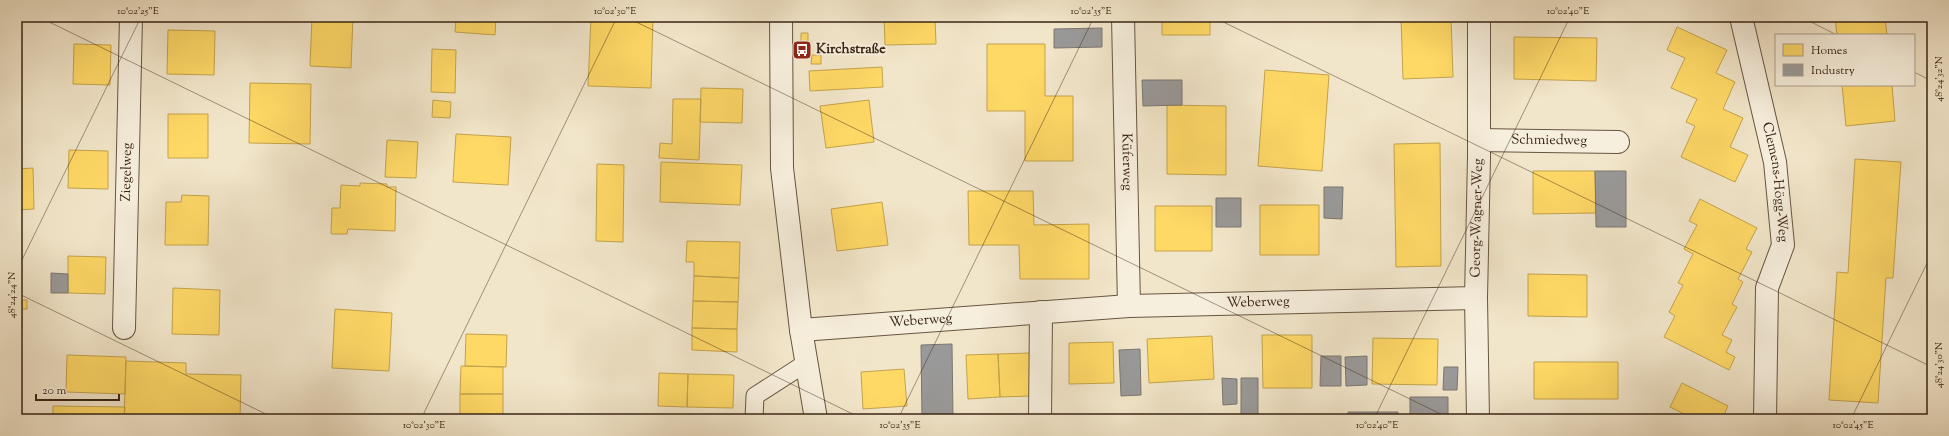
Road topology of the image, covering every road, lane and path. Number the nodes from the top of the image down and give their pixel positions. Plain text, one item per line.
1 (131, 17) edge
2 (781, 17) edge
3 (1123, 17) edge
4 (1479, 17) edge
5 (1741, 17) edge
6 (1479, 140) junction
7 (1618, 142) dead end
8 (1476, 298) junction
9 (1129, 306) junction
10 (1041, 312) junction
11 (124, 328) dead end
12 (801, 330) junction
13 (806, 363) junction
14 (754, 419) edge
15 (816, 419) edge
16 (1040, 419) edge
17 (1478, 419) edge
18 (1765, 419) edge

1 - 11 street, Ziegelweg
2 - 12 street
3 - 9 street, Küferweg
4 - 6 street, Georg-Wagner-Weg
5 - 18 street, Clemens-Högg-Weg
6 - 7 street, Schmiedweg
6 - 8 street, Georg-Wagner-Weg
8 - 9 street, Weberweg
8 - 17 street, Georg-Wagner-Weg
9 - 10 street, Weberweg
10 - 12 street, Weberweg
10 - 16 street
12 - 13 street
13 - 14 lane
13 - 15 street

